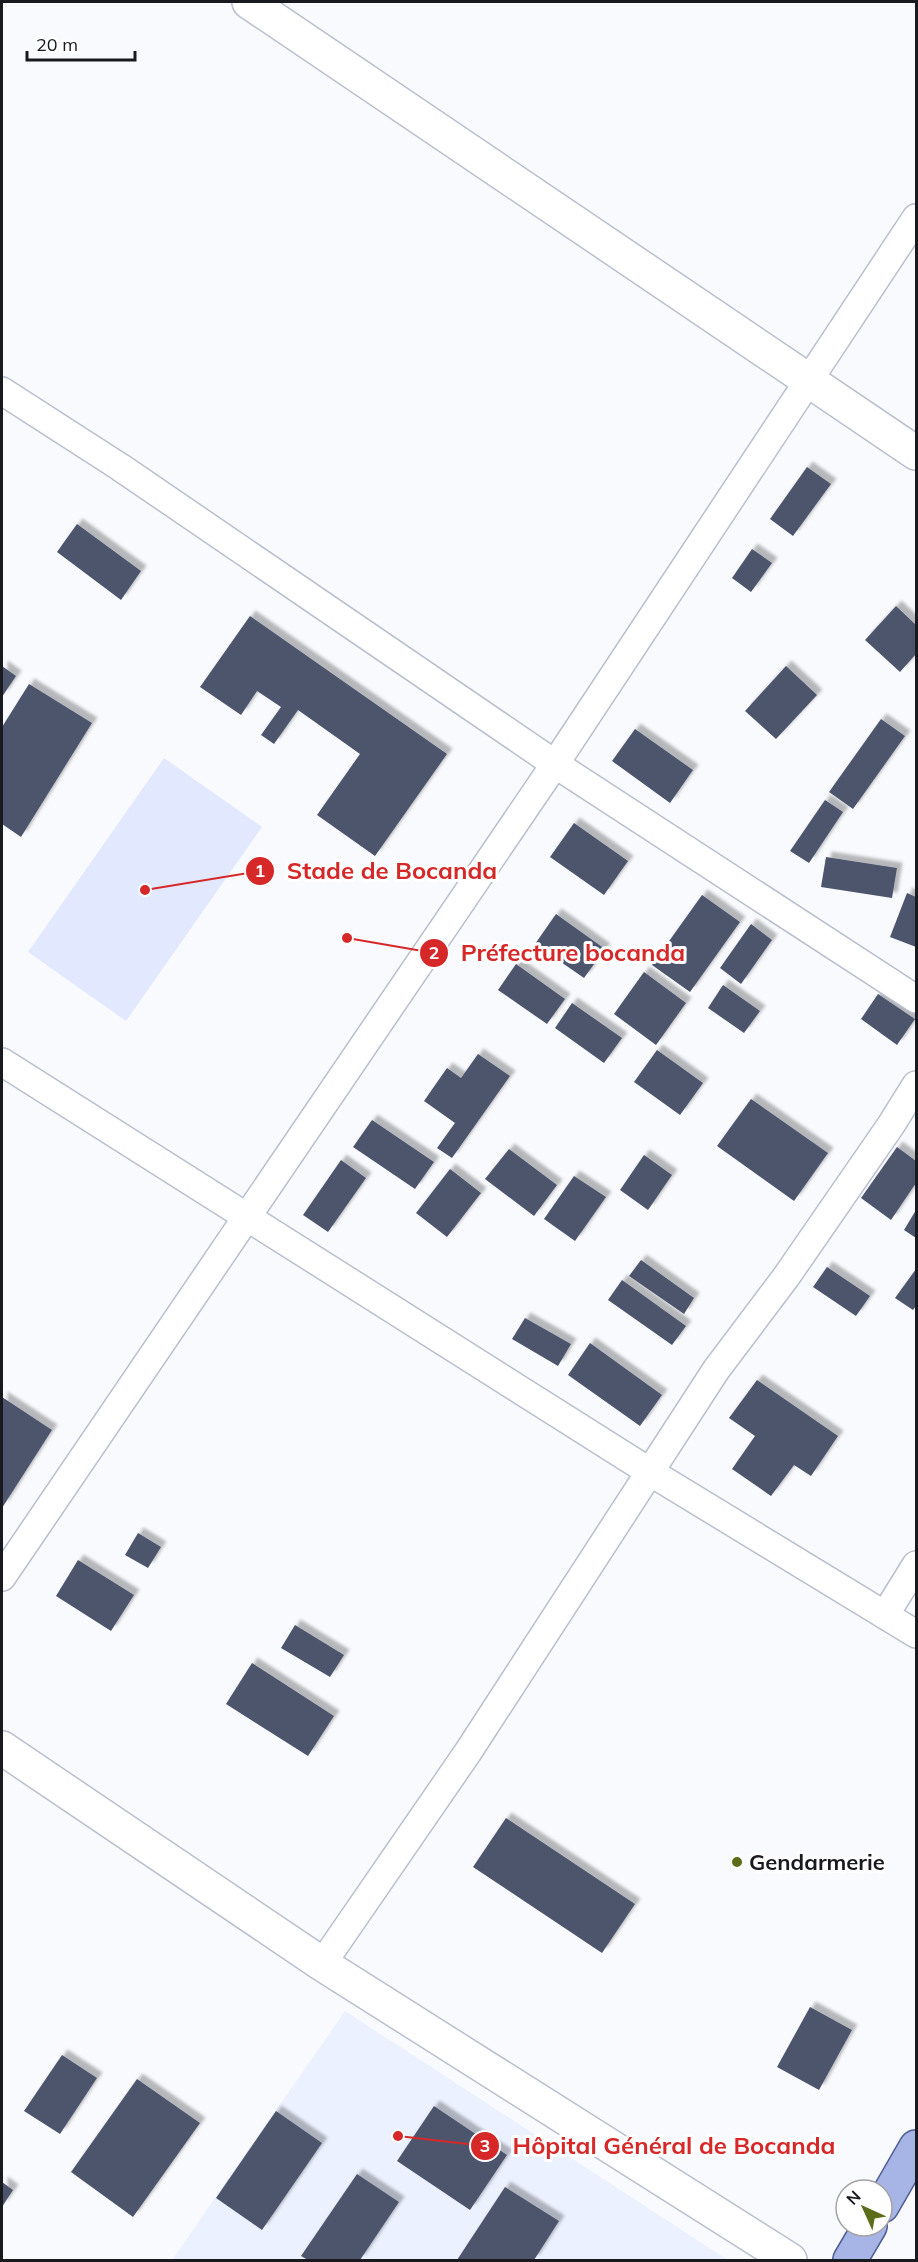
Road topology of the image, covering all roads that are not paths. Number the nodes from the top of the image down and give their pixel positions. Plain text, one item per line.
1 (249, 2) edge
2 (916, 218) edge
3 (808, 380) junction
4 (2, 391) edge
5 (916, 453) edge
6 (555, 764) junction
7 (916, 999) edge
8 (2, 1062) edge
9 (916, 1085) edge
10 (246, 1218) junction
11 (650, 1472) junction
12 (916, 1565) edge
13 (2, 1577) edge
14 (885, 1615) junction
15 (916, 1634) edge
16 (2, 1748) edge
17 (321, 1964) junction
18 (916, 2147) edge
19 (894, 2185) edge
20 (863, 2238) edge
21 (790, 2260) edge
22 (850, 2260) edge

1 - 3 street
2 - 3 street
3 - 5 street
3 - 6 street
4 - 6 street
6 - 7 street
6 - 10 street
8 - 10 street
9 - 11 street
10 - 11 street
10 - 13 street
11 - 14 street
11 - 17 street
12 - 14 street
14 - 15 street
16 - 17 street
17 - 21 street
18 - 19 main road
20 - 22 main road

